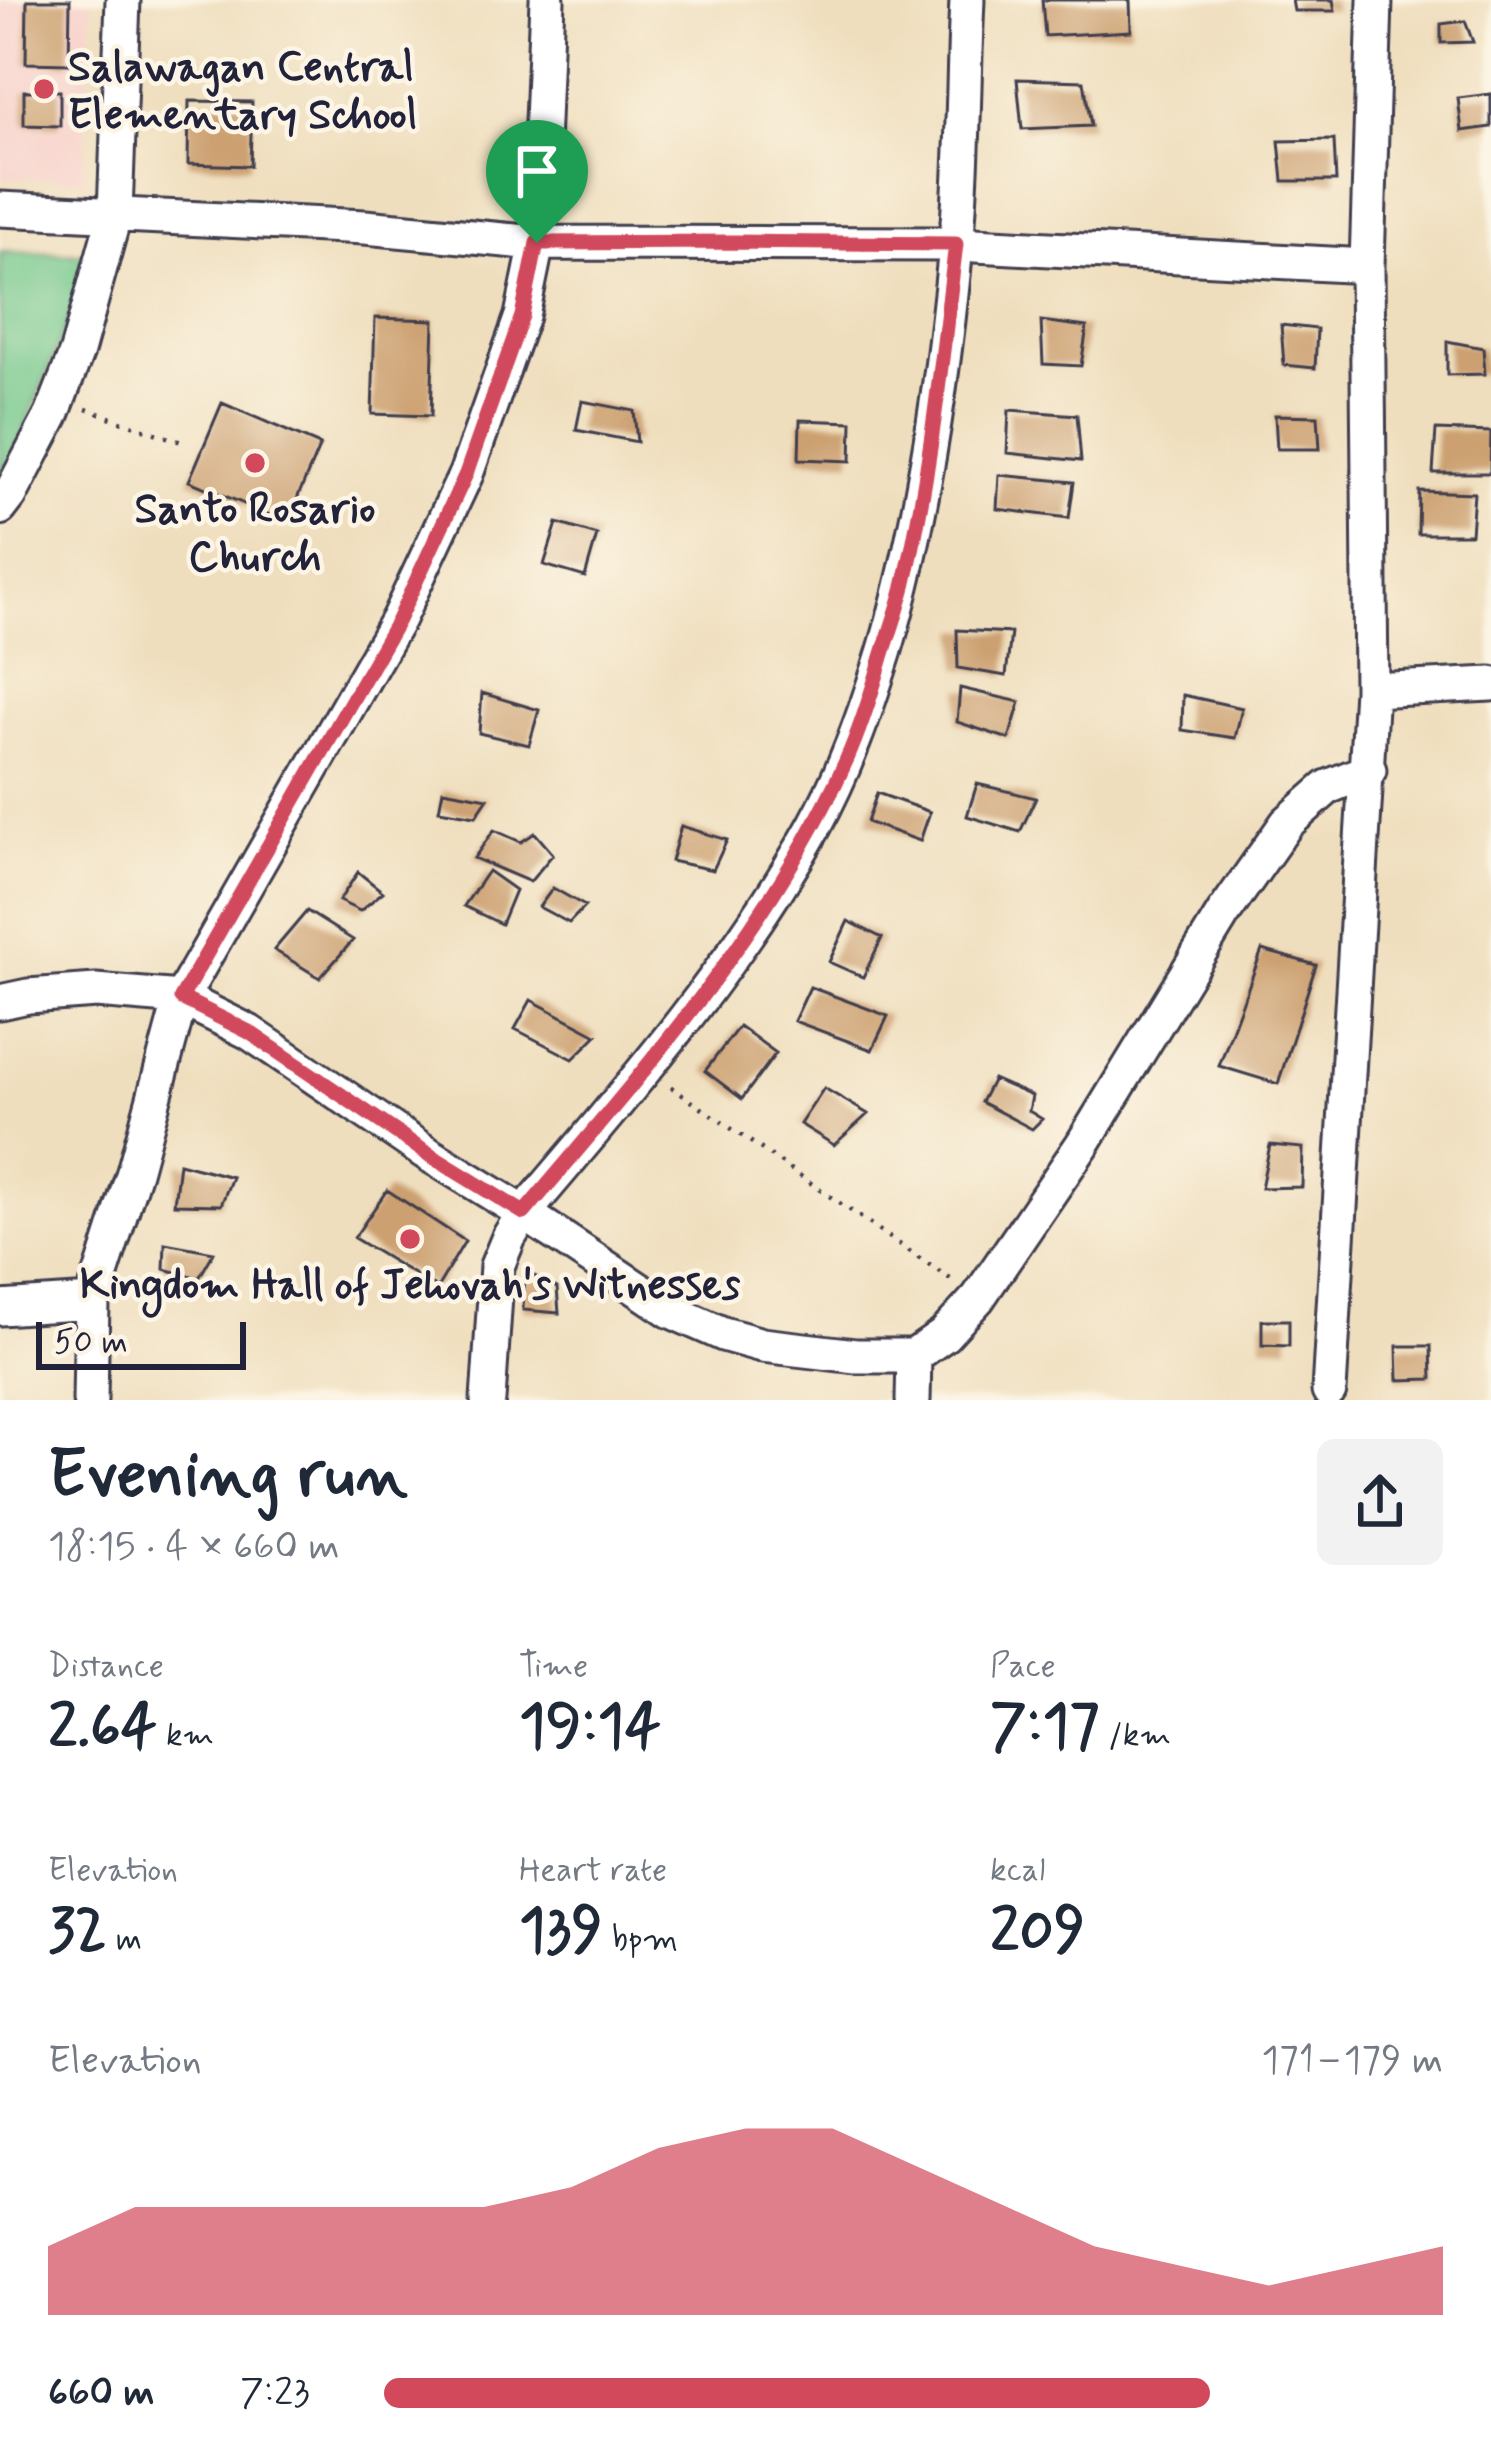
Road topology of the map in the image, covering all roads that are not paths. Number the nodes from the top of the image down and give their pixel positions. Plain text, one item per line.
1 (123, 0) edge
2 (547, 0) edge
3 (967, 0) edge
4 (1375, 0) edge
5 (0, 209) edge
6 (115, 213) junction
7 (537, 243) junction
8 (956, 244) junction
9 (1367, 266) junction
10 (0, 508) edge
11 (1491, 685) edge
12 (1372, 690) junction
13 (1369, 770) junction
14 (181, 998) junction
15 (0, 1001) edge
16 (524, 1213) junction
17 (92, 1302) junction
18 (0, 1308) edge
19 (914, 1356) junction
20 (1329, 1391) dead end
21 (90, 1400) edge
22 (488, 1400) edge
23 (913, 1400) edge

1 - 6 street
2 - 7 street
3 - 8 street
4 - 9 street
5 - 6 street
6 - 7 street
6 - 10 street
7 - 8 street
7 - 14 street
8 - 9 street
8 - 16 street
9 - 12 street
11 - 12 street
12 - 13 street
13 - 19 street
13 - 20 street
14 - 15 street
14 - 16 street
14 - 17 street
16 - 19 street
16 - 22 street
17 - 18 street
17 - 21 street
19 - 23 street

